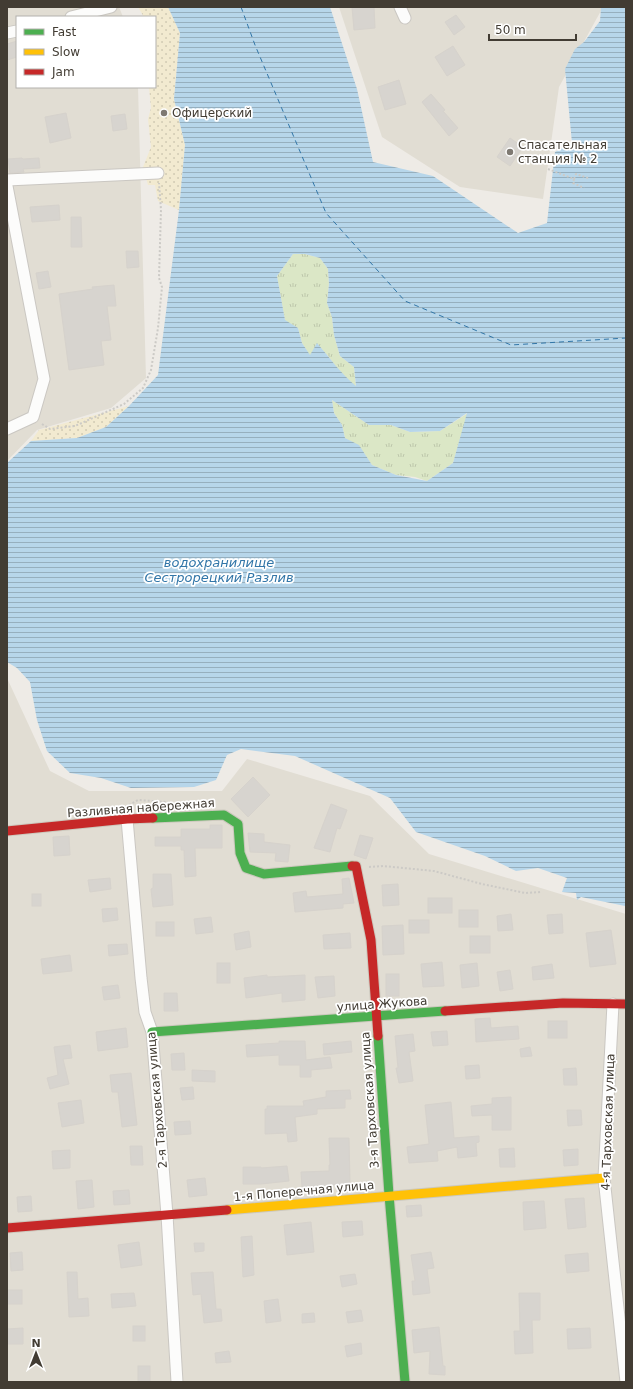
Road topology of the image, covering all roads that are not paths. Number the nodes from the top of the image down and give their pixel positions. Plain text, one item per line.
1 (111, 7) edge
2 (400, 7) edge
3 (75, 16) edge
4 (405, 18) dead end
5 (158, 173) road end
6 (7, 180) edge
7 (7, 186) edge
8 (7, 429) edge
9 (127, 819) junction
10 (7, 831) edge
11 (356, 866) joint
12 (613, 1004) junction
13 (626, 1004) edge
14 (376, 1016) junction
15 (152, 1032) junction
16 (604, 1178) junction
17 (389, 1195) junction
18 (167, 1215) junction
19 (7, 1228) edge
20 (177, 1382) edge
21 (405, 1382) edge
22 (626, 1382) edge

1 - 3 street
2 - 4 street
5 - 6 street
7 - 8 street
9 - 10 street, Разливная набережная
9 - 11 street, Разливная набережная
9 - 15 street, 2-я Тарховская улица
11 - 14 street, 3-я Тарховская улица
12 - 13 street, улица Жукова
12 - 14 street, улица Жукова
12 - 16 street, 4-я Тарховская улица
14 - 15 street, улица Жукова
14 - 17 street, 3-я Тарховская улица
15 - 18 street, 2-я Тарховская улица
16 - 17 street, 1-я Поперечная улица
16 - 22 street, 4-я Тарховская улица
17 - 18 street, 1-я Поперечная улица
17 - 21 street, 3-я Тарховская улица
18 - 19 street, 1-я Поперечная улица
18 - 20 street, 2-я Тарховская улица

